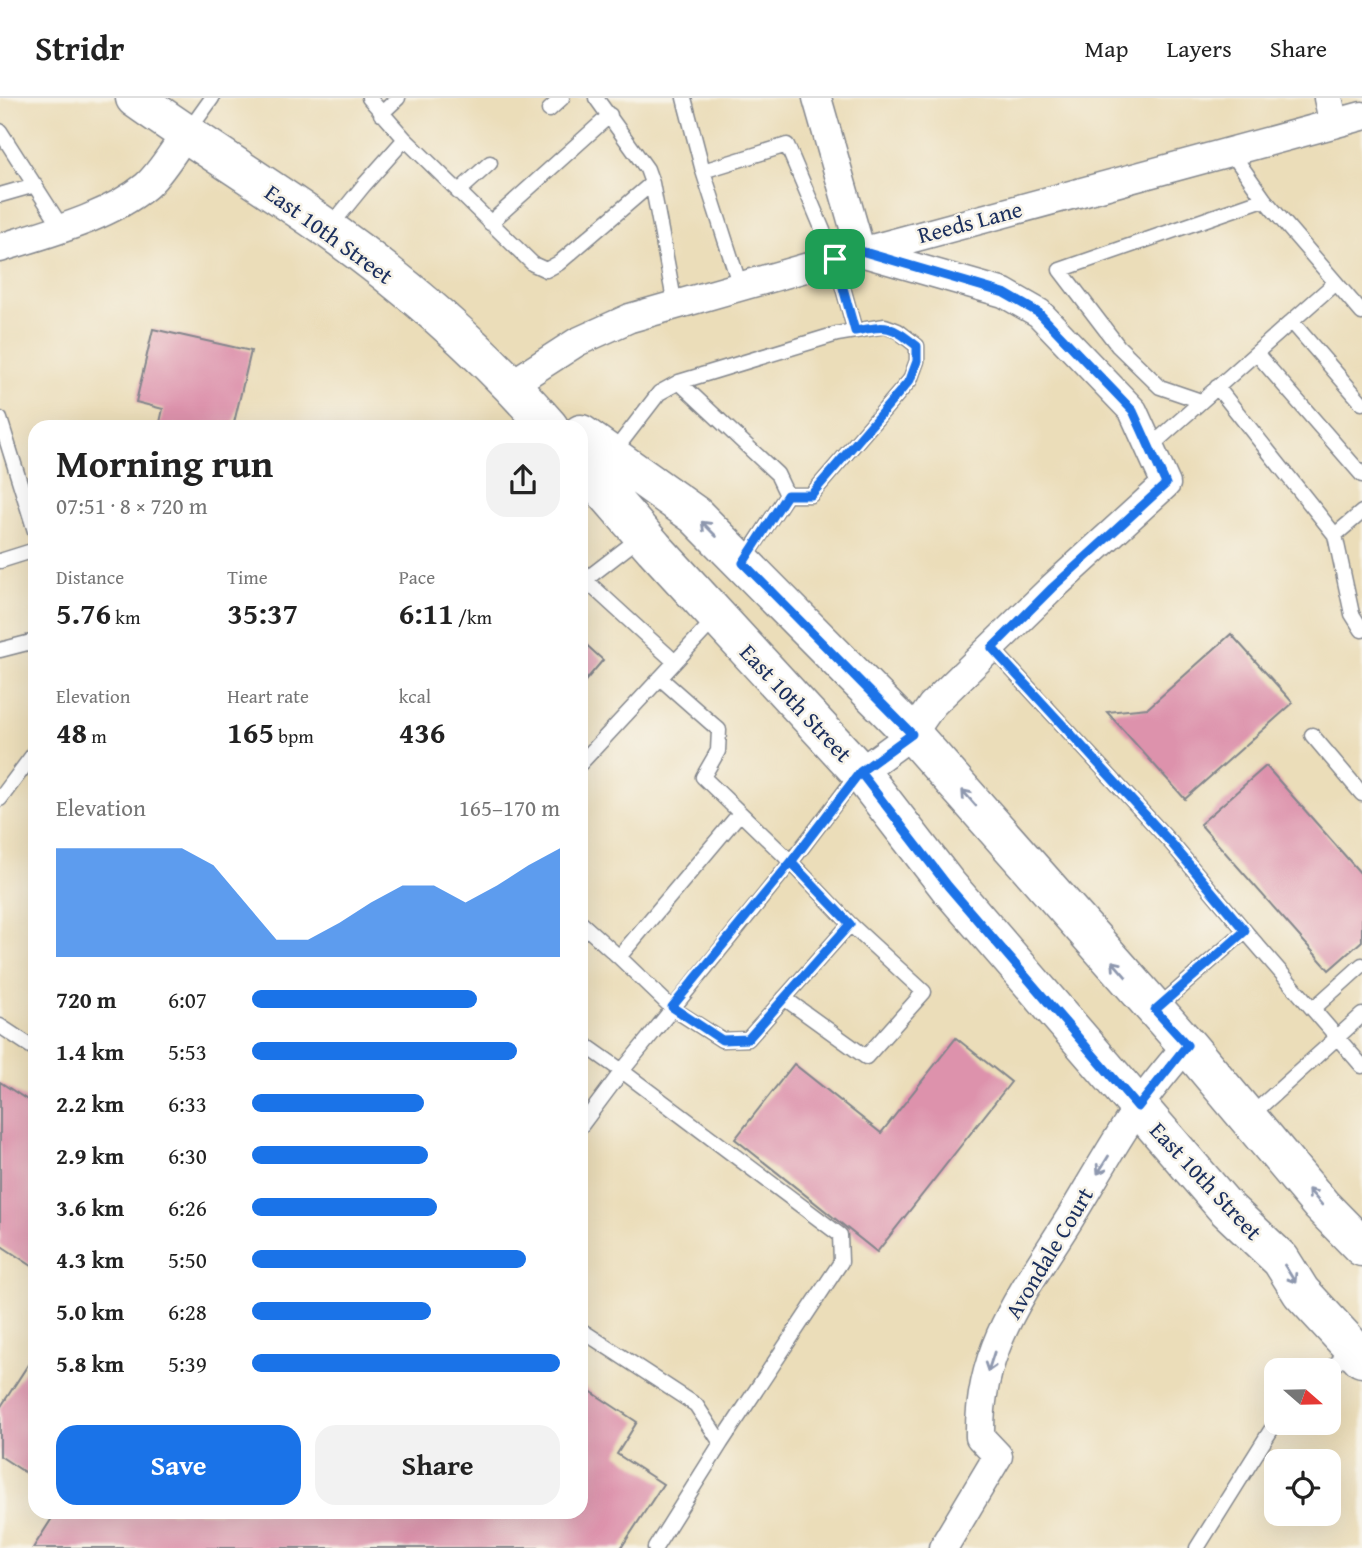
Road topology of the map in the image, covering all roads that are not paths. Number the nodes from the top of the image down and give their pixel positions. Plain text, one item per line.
1 (135, 98) edge
2 (212, 98) edge
3 (369, 98) edge
4 (398, 98) edge
5 (562, 98) edge
6 (596, 98) edge
7 (684, 98) edge
8 (817, 98) edge
9 (548, 110) dead end
10 (1331, 111) edge
11 (381, 114) junction
12 (610, 116) junction
13 (1362, 116) edge
14 (0, 131) edge
15 (186, 134) junction
16 (405, 139) junction
17 (1231, 152) junction
18 (490, 163) dead end
19 (703, 171) junction
20 (652, 183) junction
21 (35, 185) junction
22 (458, 192) junction
23 (0, 195) edge
24 (1264, 199) junction
25 (490, 223) junction
26 (62, 228) junction
27 (328, 229) junction
28 (0, 248) edge
29 (848, 255) junction
30 (1335, 283) junction
31 (740, 286) junction
32 (675, 305) junction
33 (1362, 313) edge
34 (1292, 322) junction
35 (855, 331) junction
36 (1256, 353) junction
37 (679, 382) junction
38 (512, 384) junction
39 (1217, 387) junction
40 (1201, 401) junction
41 (1362, 403) edge
42 (0, 419) edge
43 (543, 420) edge
44 (561, 420) edge
45 (1150, 447) junction
46 (591, 451) edge
47 (1362, 475) edge
48 (787, 495) junction
49 (28, 509) edge
50 (1362, 512) edge
51 (1335, 535) junction
52 (643, 536) junction
53 (28, 552) edge
54 (0, 561) edge
55 (743, 563) junction
56 (588, 574) edge
57 (588, 583) edge
58 (1357, 610) edge
59 (717, 617) junction
60 (1362, 630) edge
61 (28, 643) edge
62 (992, 648) junction
63 (0, 650) edge
64 (675, 662) junction
65 (660, 678) junction
66 (912, 734) junction
67 (1312, 735) dead end
68 (588, 755) edge
69 (28, 761) edge
70 (860, 772) junction
71 (1362, 794) edge
72 (0, 799) edge
73 (740, 813) junction
74 (791, 862) junction
75 (850, 924) junction
76 (588, 929) edge
77 (1245, 931) junction
78 (619, 957) junction
79 (1362, 965) edge
80 (785, 998) junction
81 (672, 1007) junction
82 (1155, 1010) junction
83 (1313, 1010) junction
84 (1362, 1015) edge
85 (0, 1027) edge
86 (1337, 1037) junction
87 (28, 1045) edge
88 (1187, 1045) junction
89 (588, 1046) edge
90 (1362, 1066) edge
91 (622, 1071) junction
92 (1138, 1107) junction
93 (588, 1117) edge
94 (1248, 1118) junction
95 (1362, 1247) edge
96 (588, 1335) edge
97 (1352, 1355) edge
98 (1268, 1435) edge
99 (721, 1443) junction
100 (655, 1548) edge
101 (943, 1548) edge
102 (1197, 1548) edge

1 - 15 main road, East 10th Street
2 - 15 lane
3 - 11 lane
4 - 11 lane
5 - 9 lane
6 - 12 lane
7 - 19 lane
8 - 29 street
10 - 13 street, Reeds Lane
10 - 17 street, Reeds Lane
11 - 16 lane
12 - 20 lane
12 - 25 lane
14 - 21 lane
15 - 26 street
15 - 27 main road, East 10th Street
16 - 22 lane
16 - 27 lane
17 - 24 lane
17 - 29 street, Reeds Lane
18 - 22 lane
19 - 29 lane
19 - 31 lane
20 - 25 lane
20 - 32 lane
21 - 23 lane
21 - 26 lane
22 - 25 lane
24 - 30 lane
24 - 40 lane
26 - 28 street
27 - 38 main road, East 10th Street
29 - 31 street, Reeds Lane
29 - 35 lane
29 - 45 street
30 - 33 lane
30 - 34 lane
31 - 32 street, Reeds Lane
32 - 38 street, Reeds Lane
34 - 36 lane
34 - 41 lane
35 - 37 lane
35 - 48 lane
36 - 39 lane
36 - 47 lane
37 - 46 lane
37 - 48 lane
38 - 43 main road, East 10th Street
38 - 44 main road, East 10th Street
39 - 40 lane
39 - 51 lane
40 - 45 lane
42 - 49 lane
45 - 62 street
46 - 52 main road, East 10th Street
55 -> 46 main road
48 - 55 lane
50 - 51 lane
51 - 58 lane
52 - 56 lane
52 - 59 main road, East 10th Street
53 - 54 lane
55 - 66 main road
57 - 64 lane
58 - 60 lane
59 - 64 lane
59 - 70 main road, East 10th Street
61 - 63 lane
62 - 66 street
62 - 77 lane
64 - 65 lane
65 - 68 lane
65 - 73 lane
66 - 70 street
82 -> 66 main road
67 - 71 lane
69 - 72 lane
70 - 74 lane
70 - 92 main road, East 10th Street
73 - 74 lane
73 - 78 lane
74 - 75 lane
74 - 81 lane
75 - 80 lane
75 - 80 lane
76 - 78 lane
77 - 82 lane
77 - 83 lane
78 - 81 lane
79 - 83 lane
80 - 81 lane
81 - 91 lane
82 - 88 main road
83 - 86 lane
84 - 86 lane
85 - 87 lane
86 - 90 lane
86 - 94 lane
88 - 92 street, Avondale Court
88 - 94 main road
89 - 91 lane
91 - 93 lane
91 - 99 lane
92 -> 97 main road, East 10th Street
92 -> 101 street, Avondale Court
95 -> 94 main road
96 - 99 lane
98 - 102 lane
99 - 100 lane

